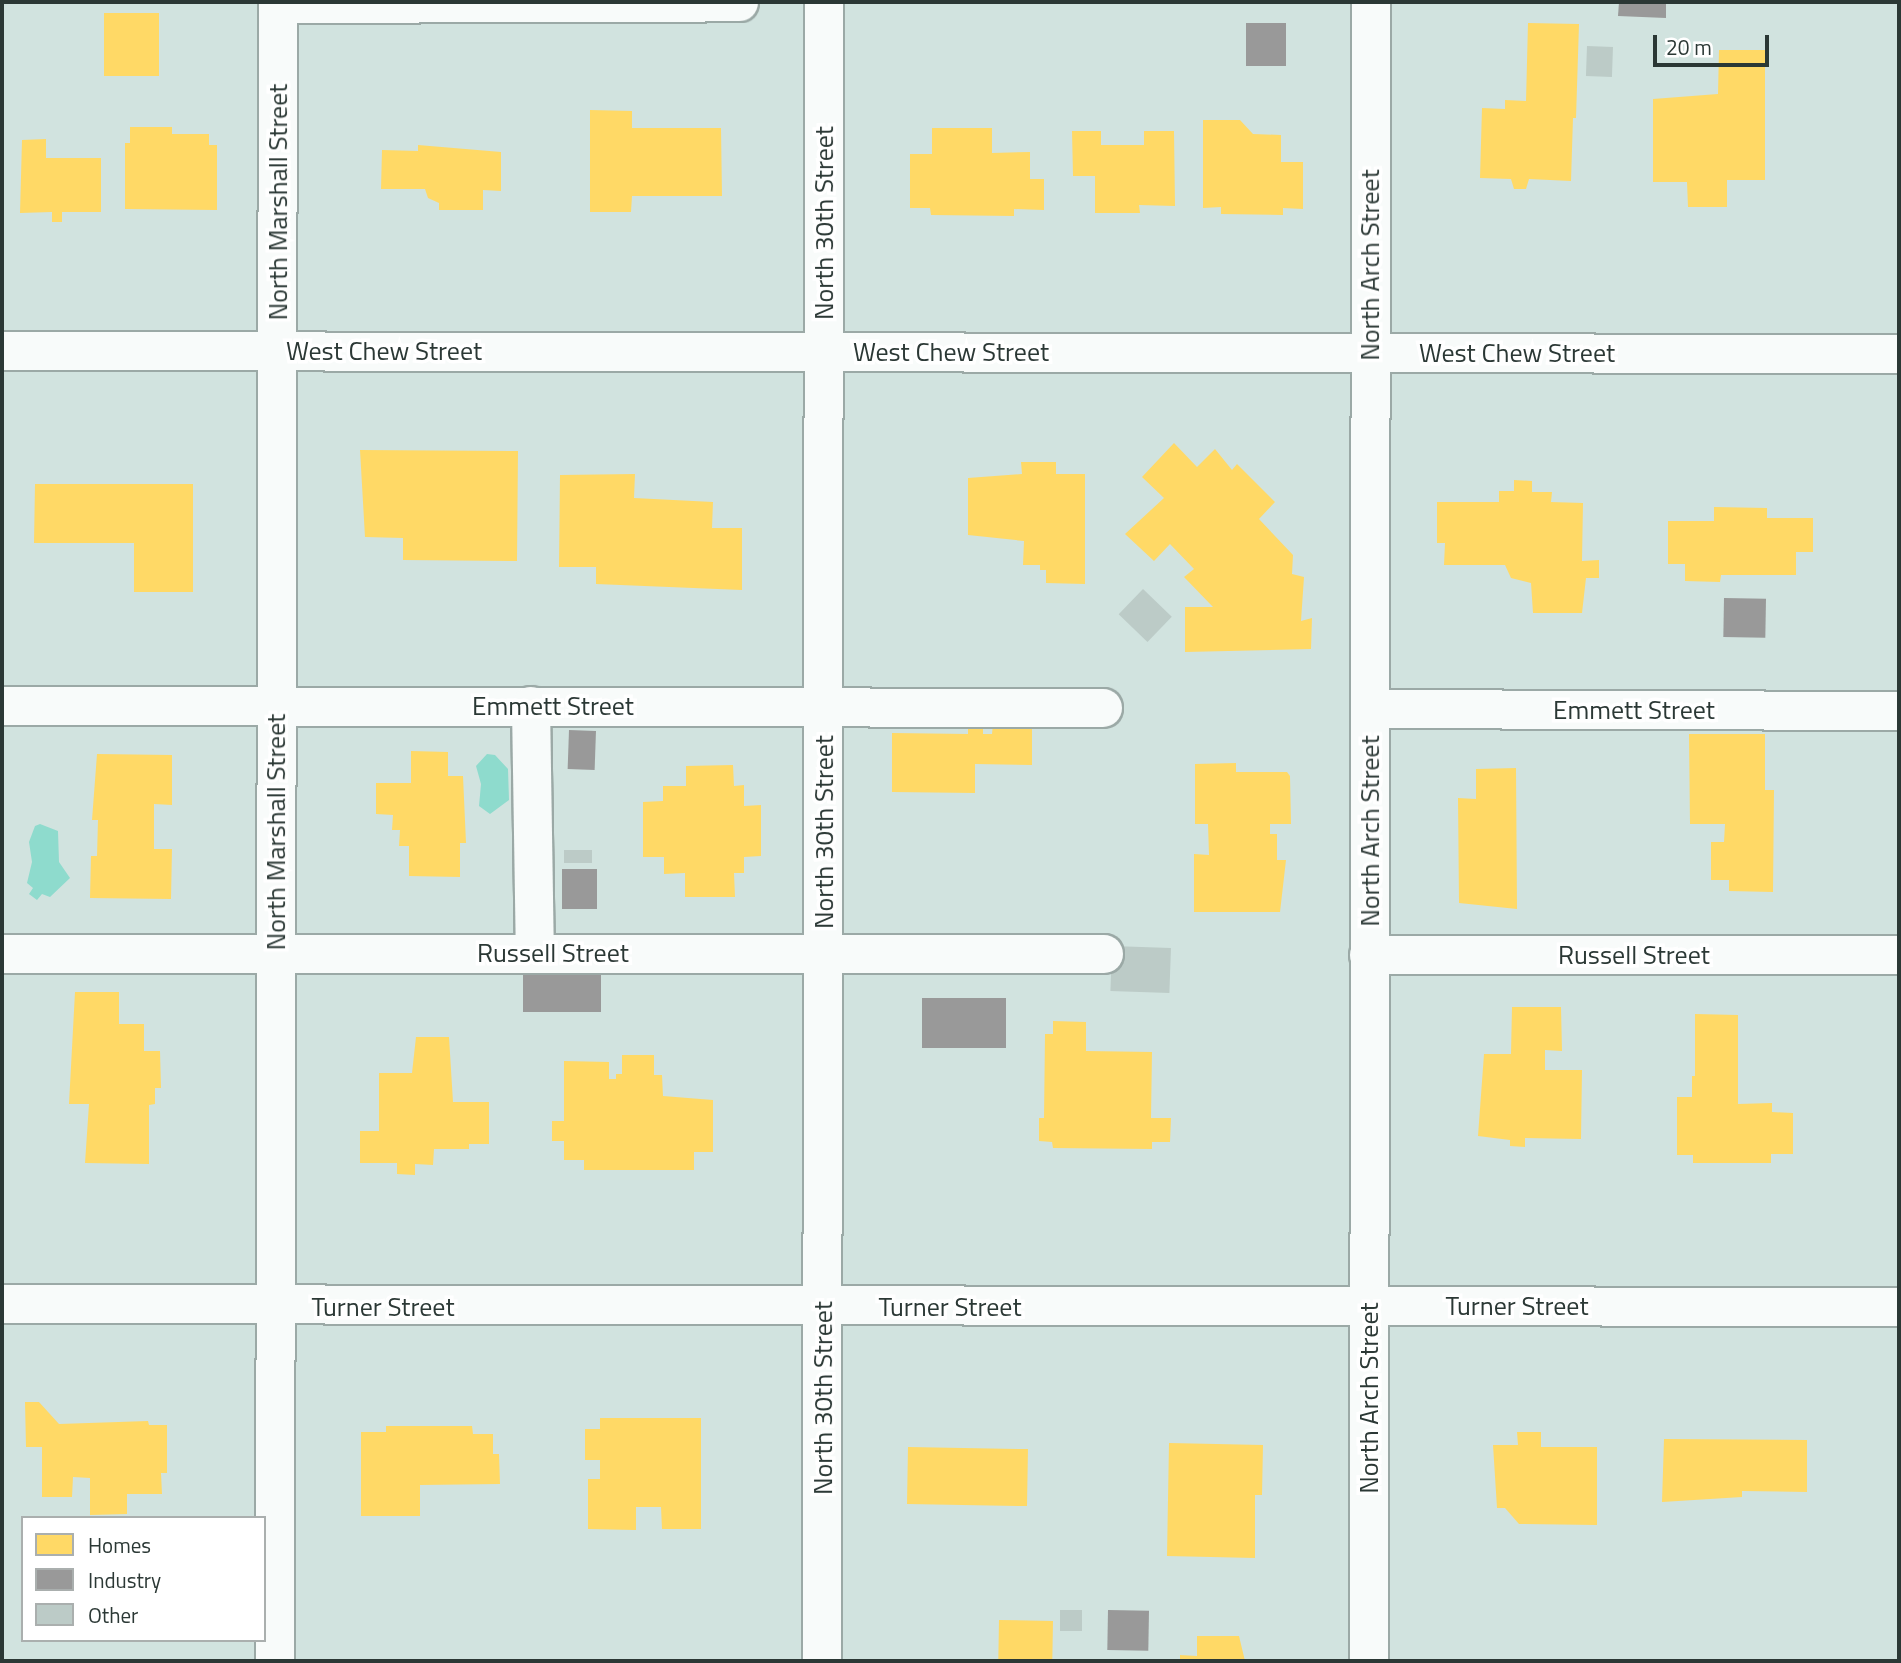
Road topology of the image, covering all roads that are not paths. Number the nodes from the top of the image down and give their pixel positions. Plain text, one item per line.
1 (739, 2) edge
2 (824, 2) edge
3 (1371, 2) edge
4 (278, 3) edge
5 (2, 351) edge
6 (277, 351) junction
7 (824, 352) junction
8 (1370, 353) junction
9 (1899, 354) edge
10 (2, 706) edge
11 (276, 706) junction
12 (531, 706) junction
13 (824, 706) junction
14 (1104, 708) dead end
15 (1370, 709) junction
16 (1899, 711) edge
17 (276, 951) junction
18 (535, 953) junction
19 (2, 954) edge
20 (823, 954) junction
21 (1104, 954) dead end
22 (1369, 955) junction
23 (1899, 955) edge
24 (2, 1304) edge
25 (1369, 1306) junction
26 (273, 1307) junction
27 (823, 1307) junction
28 (1899, 1307) edge
29 (275, 1661) edge
30 (822, 1661) edge
31 (1369, 1661) edge

1 - 4 street
2 - 7 street, North 30th Street
3 - 8 street, North Arch Street
4 - 6 street, North Marshall Street
5 - 6 street, West Chew Street
6 - 7 street, West Chew Street
6 - 11 street, North Marshall Street
7 - 8 street, West Chew Street
7 - 13 street, North 30th Street
8 - 9 street, West Chew Street
8 - 15 street, North Arch Street
10 - 11 street, Emmett Street
11 - 12 street, Emmett Street
11 - 17 street, North Marshall Street
12 - 13 street, Emmett Street
12 - 18 street
13 - 14 street, Emmett Street
13 - 20 street, North 30th Street
15 - 16 street, Emmett Street
15 - 22 street, North Arch Street
17 - 18 street, Russell Street
17 - 19 street, Russell Street
17 - 26 street, North Marshall Street
18 - 20 street, Russell Street
20 - 21 street, Russell Street
20 - 27 street, North 30th Street
22 - 23 street, Russell Street
22 - 25 street, North Arch Street
24 - 26 street, Turner Street
25 - 27 street, Turner Street
25 - 28 street, Turner Street
25 - 31 street, North Arch Street
26 - 27 street, Turner Street
26 - 29 street, North Marshall Street
27 - 30 street, North 30th Street

